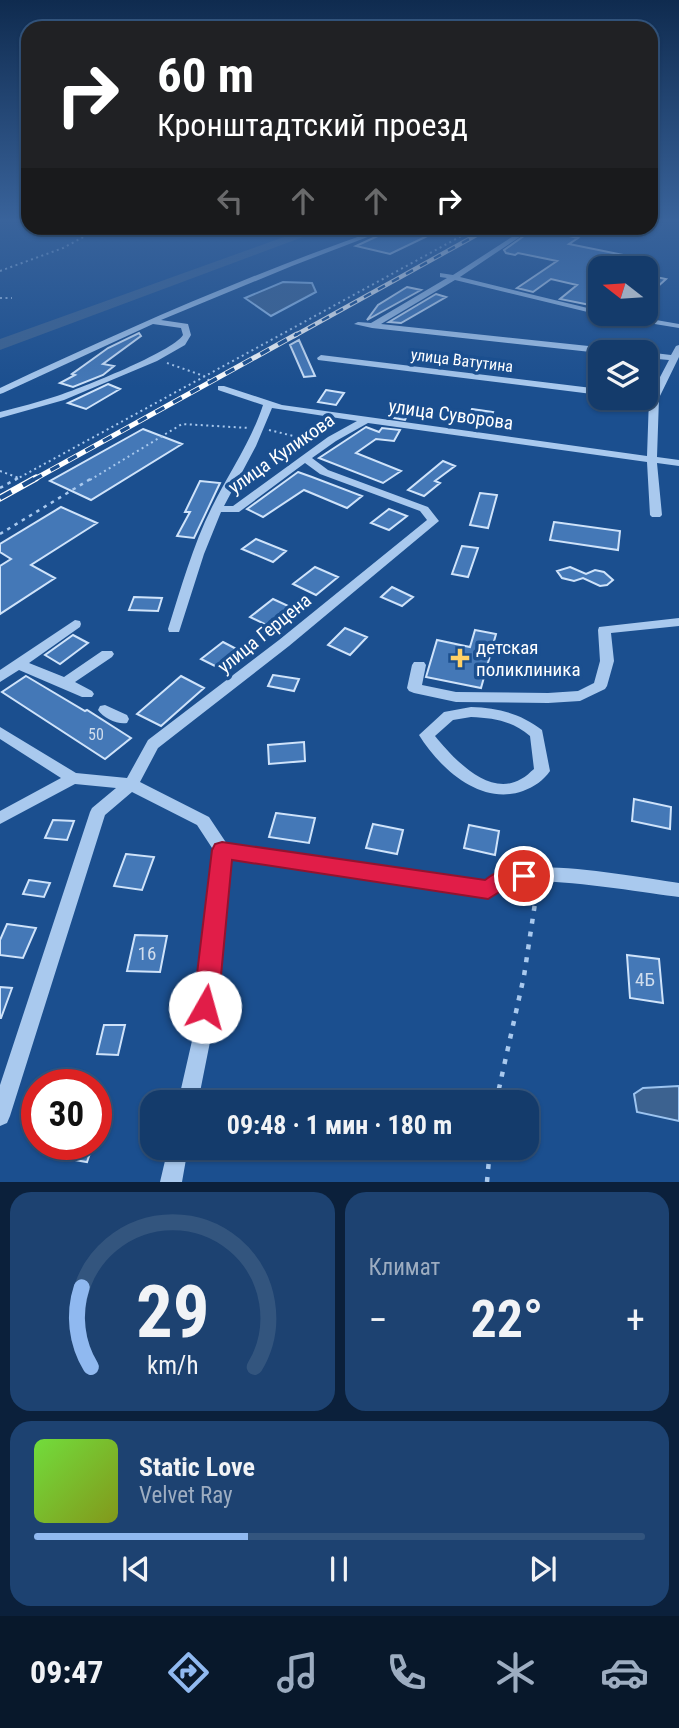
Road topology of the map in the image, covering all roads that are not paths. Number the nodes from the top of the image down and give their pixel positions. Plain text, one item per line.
1 (262, 276) edge
2 (447, 276) edge
3 (456, 276) edge
4 (453, 278) junction
5 (156, 322) junction
6 (358, 324) dead end
7 (372, 326) junction
8 (679, 326) edge
9 (588, 349) edge
10 (677, 353) edge
11 (658, 354) edge
12 (321, 358) dead end
13 (658, 384) edge
14 (221, 388) dead end
15 (0, 391) edge
16 (588, 391) edge
17 (268, 405) junction
18 (650, 410) edge
19 (0, 415) edge
20 (366, 420) junction
21 (306, 460) junction
22 (652, 460) junction
23 (679, 463) edge
24 (217, 509) junction
25 (656, 515) dead end
26 (679, 622) edge
27 (75, 624) dead end
28 (174, 629) dead end
29 (107, 654) dead end
30 (20, 664) junction
31 (419, 665) dead end
32 (0, 677) edge
33 (65, 683) junction
34 (87, 694) dead end
35 (104, 710) dead end
36 (122, 719) dead end
37 (0, 732) edge
38 (426, 735) joint
39 (74, 778) junction
40 (131, 784) junction
41 (0, 818) edge
42 (222, 850) junction
43 (679, 890) edge
44 (191, 1090) edge
45 (0, 1116) edge
46 (176, 1160) edge
47 (171, 1182) edge

1 - 5 street
2 - 4 street
3 - 4 street
4 - 7 street
4 - 8 street
5 - 15 street
5 - 19 street
6 - 7 street, улица Ватутина
7 - 9 street, улица Ватутина
10 - 11 street
10 - 13 street
12 - 16 street, улица Ватутина
14 - 17 street, улица Суворова
17 - 20 street, улица Суворова
17 - 24 street
18 - 22 street
20 - 21 street, улица Куликова
20 - 22 street, улица Суворова
21 - 24 street, улица Куликова
21 - 40 street, улица Герцена
22 - 23 street, улица Суворова
22 - 25 street
24 - 28 street
26 - 31 street
27 - 30 street
29 - 33 street
30 - 32 street
30 - 33 street
33 - 34 street
35 - 36 street
37 - 39 street
38 - 38 street
39 - 40 street
39 - 41 street
40 - 42 street
40 - 45 street
42 - 43 street
42 - 44 street
46 - 47 street

